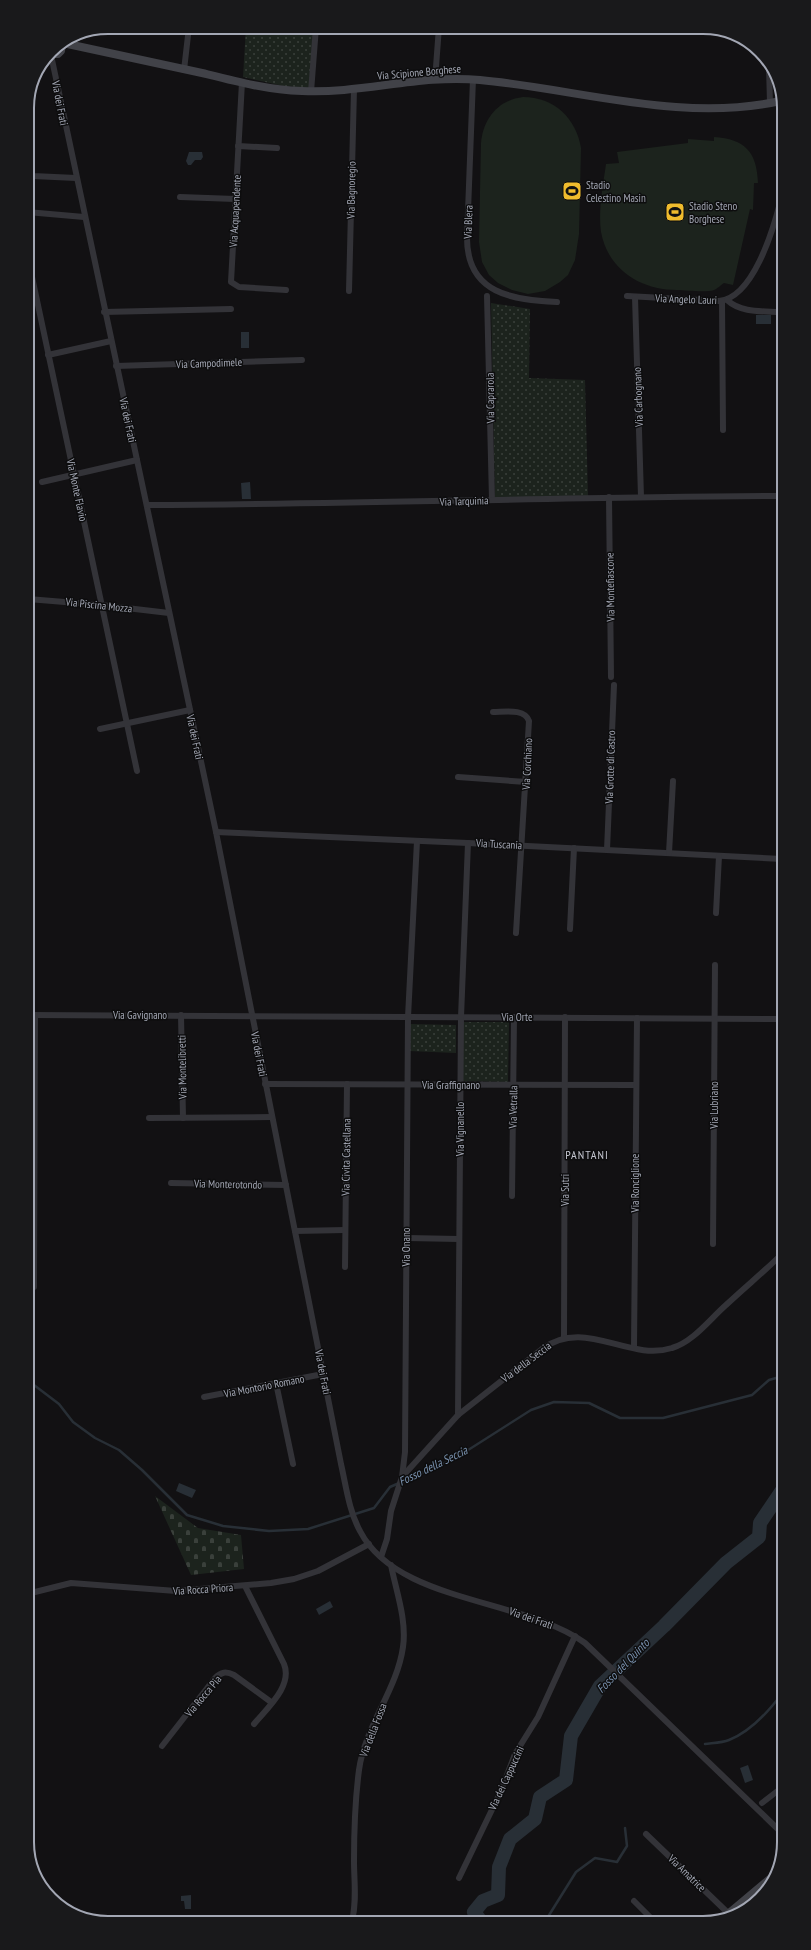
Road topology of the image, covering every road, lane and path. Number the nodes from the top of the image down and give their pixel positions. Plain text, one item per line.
1 (188, 34) edge
2 (315, 34) edge
3 (438, 34) edge
4 (70, 45) edge
5 (51, 60) edge
6 (184, 70) junction
7 (769, 76) edge
8 (473, 79) junction
9 (434, 80) junction
10 (242, 82) junction
11 (354, 89) junction
12 (311, 92) junction
13 (776, 102) edge
14 (770, 103) junction
15 (238, 146) junction
16 (277, 148) dead end
17 (34, 176) edge
18 (76, 178) junction
19 (180, 197) dead end
20 (235, 199) junction
21 (777, 211) edge
22 (34, 213) edge
23 (84, 217) junction
24 (34, 287) edge
25 (286, 290) dead end
26 (349, 292) dead end
27 (488, 296) dead end
28 (627, 296) dead end
29 (634, 297) junction
30 (724, 300) junction
31 (557, 302) dead end
32 (231, 309) dead end
33 (104, 312) junction
34 (777, 312) edge
35 (111, 341) junction
36 (48, 355) junction
37 (302, 360) dead end
38 (116, 366) junction
39 (723, 430) dead end
40 (137, 460) junction
41 (74, 475) junction
42 (42, 482) dead end
43 (777, 496) edge
44 (609, 497) junction
45 (641, 497) junction
46 (492, 500) junction
47 (147, 506) junction
48 (34, 599) edge
49 (101, 605) junction
50 (169, 613) junction
51 (611, 677) dead end
52 (614, 685) dead end
53 (190, 710) junction
54 (493, 712) dead end
55 (127, 723) junction
56 (100, 729) dead end
57 (137, 771) dead end
58 (458, 777) dead end
59 (673, 781) dead end
60 (526, 782) junction
61 (216, 832) junction
62 (417, 841) junction
63 (468, 843) junction
64 (522, 846) junction
65 (574, 848) junction
66 (607, 850) junction
67 (669, 853) junction
68 (719, 856) junction
69 (777, 859) edge
70 (716, 913) dead end
71 (570, 929) dead end
72 (516, 933) dead end
73 (715, 966) dead end
74 (34, 1015) edge
75 (181, 1015) junction
76 (252, 1016) junction
77 (408, 1017) junction
78 (461, 1017) junction
79 (514, 1017) junction
80 (565, 1018) junction
81 (637, 1018) junction
82 (715, 1018) junction
83 (777, 1019) edge
84 (265, 1084) junction
85 (347, 1084) junction
86 (406, 1084) junction
87 (461, 1085) junction
88 (513, 1085) junction
89 (565, 1085) junction
90 (636, 1085) junction
91 (272, 1117) junction
92 (149, 1118) dead end
93 (183, 1118) junction
94 (171, 1183) dead end
95 (286, 1185) junction
96 (512, 1196) dead end
97 (346, 1230) junction
98 (295, 1231) junction
99 (407, 1238) junction
100 (459, 1239) junction
101 (713, 1244) dead end
102 (777, 1258) edge
103 (345, 1267) dead end
104 (564, 1338) junction
105 (634, 1348) junction
106 (323, 1374) junction
107 (276, 1383) junction
108 (204, 1398) dead end
109 (458, 1415) junction
110 (293, 1464) dead end
111 (402, 1477) junction
112 (369, 1544) junction
113 (381, 1557) junction
114 (392, 1566) junction
115 (244, 1586) junction
116 (34, 1592) edge
117 (575, 1636) junction
118 (271, 1702) junction
119 (254, 1724) dead end
120 (162, 1746) dead end
121 (777, 1791) edge
122 (762, 1803) dead end
123 (777, 1828) edge
124 (646, 1834) dead end
125 (459, 1878) dead end
126 (754, 1895) edge
127 (634, 1901) dead end
128 (737, 1907) edge
129 (722, 1913) edge
130 (353, 1916) edge
131 (649, 1916) edge

1 - 6 street
2 - 12 street
3 - 9 street
4 - 6 main road, Via Scipione Borghese
5 - 18 street, Via dei Frati
6 - 10 main road, Via Scipione Borghese
7 - 14 street
8 - 9 main road, Via Scipione Borghese
8 - 14 main road, Via Scipione Borghese
8 - 31 street, Via Blera
9 - 11 main road, Via Scipione Borghese
10 - 12 main road, Via Scipione Borghese
10 - 15 street, Via Acquapendente
11 - 12 main road, Via Scipione Borghese
11 - 26 street, Via Bagnoregio
13 - 14 main road, Via Scipione Borghese
15 - 16 street
15 - 20 street, Via Acquapendente
17 - 18 street
18 - 23 street, Via dei Frati
19 - 20 street
20 - 25 street, Via Acquapendente
21 - 30 street, Via Angelo Lauri
22 - 23 street
23 - 33 street, Via dei Frati
24 - 36 street, Via Monte Flavio
27 - 46 street, Via Caprarola
28 - 29 street, Via Angelo Lauri
29 - 30 street, Via Angelo Lauri
29 - 45 street, Via Carbognano
30 - 34 street
30 - 39 street
32 - 33 street
33 - 35 street, Via dei Frati
35 - 36 street
35 - 38 street, Via dei Frati
36 - 41 street, Via Monte Flavio
37 - 38 street, Via Campodimele
38 - 40 street, Via dei Frati
40 - 41 street
40 - 47 street, Via dei Frati
41 - 42 street
41 - 49 street, Via Monte Flavio
43 - 45 street, Via Tarquinia
44 - 45 street, Via Tarquinia
44 - 46 street, Via Tarquinia
44 - 51 street, Via Montefiascone
46 - 47 street, Via Tarquinia
47 - 50 street, Via dei Frati
48 - 49 street, Via Piscina Mozza
49 - 50 street, Via Piscina Mozza
49 - 55 street, Via Monte Flavio
50 - 53 street, Via dei Frati
52 - 66 street, Via Grotte di Castro
53 - 55 street
53 - 61 street, Via dei Frati
54 - 60 street, Via Corchiano
55 - 56 street
55 - 57 street, Via Monte Flavio
58 - 60 street
59 - 67 street
60 - 64 street, Via Corchiano
61 - 62 street, Via Tuscania
61 - 76 street, Via dei Frati
62 - 63 street, Via Tuscania
62 - 77 street, Via Onano
63 - 64 street, Via Tuscania
63 - 78 street, Via Vignanello
64 - 65 street, Via Tuscania
64 - 72 street, Via Corchiano
65 - 66 street, Via Tuscania
65 - 71 street
66 - 67 street, Via Tuscania
67 - 68 street, Via Tuscania
68 - 69 street, Via Tuscania
68 - 70 street
73 - 82 street, Via Lubriano
74 - 75 street, Via Gavignano
75 - 76 street, Via Gavignano
75 - 93 street, Via Montelibretti
76 - 77 street, Via Orte
76 - 84 street, Via dei Frati
77 - 78 street, Via Orte
77 - 86 street, Via Onano
78 - 79 street, Via Orte
78 - 87 street, Via Vignanello
79 - 80 street, Via Orte
79 - 88 street, Via Vetralla
80 - 81 street, Via Orte
80 - 89 street, Via Sutri
81 - 82 street, Via Orte
81 - 90 street, Via Ronciglione
82 - 83 street, Via Orte
82 - 101 street, Via Lubriano
84 - 85 street, Via Graffignano
84 - 91 street, Via dei Frati
85 - 86 street, Via Graffignano
85 - 97 street, Via Civita Castellana
86 - 87 street, Via Graffignano
86 - 99 street, Via Onano
87 - 88 street, Via Graffignano
87 - 100 street, Via Vignanello
88 - 89 street, Via Graffignano
88 - 96 street, Via Vetralla
89 - 90 street, Via Graffignano
89 - 104 street, Via Sutri
90 - 105 street, Via Ronciglione
91 - 93 street
91 - 95 street, Via dei Frati
92 - 93 street
94 - 95 street, Via Monterotondo
95 - 98 street, Via dei Frati
97 - 98 street
97 - 103 street, Via Civita Castellana
98 - 106 street, Via dei Frati
99 - 100 street
99 - 111 street, Via Onano
100 - 109 street, Via Vignanello
102 - 105 street, Via della Seccia
104 - 105 street, Via della Seccia
104 - 109 street, Via della Seccia
106 - 107 street, Via Montorio Romano
106 - 112 street, Via dei Frati
107 - 108 street, Via Montorio Romano
107 - 110 street
109 - 111 street, Via della Seccia
111 - 113 street, Via della Seccia
112 - 113 street, Via dei Frati
112 - 115 street, Via Rocca Priora
113 - 114 street, Via dei Frati
114 - 117 street, Via dei Frati
114 - 130 street, Via della Fossa
115 - 116 street, Via Rocca Priora
115 - 118 street
117 - 123 street, Via dei Frati
117 - 125 street, Via dei Cappuccini
118 - 119 street
118 - 120 street, Via Rocca Pia
121 - 122 street
124 - 129 street, Via Amatrice
126 - 128 main road
127 - 131 street

